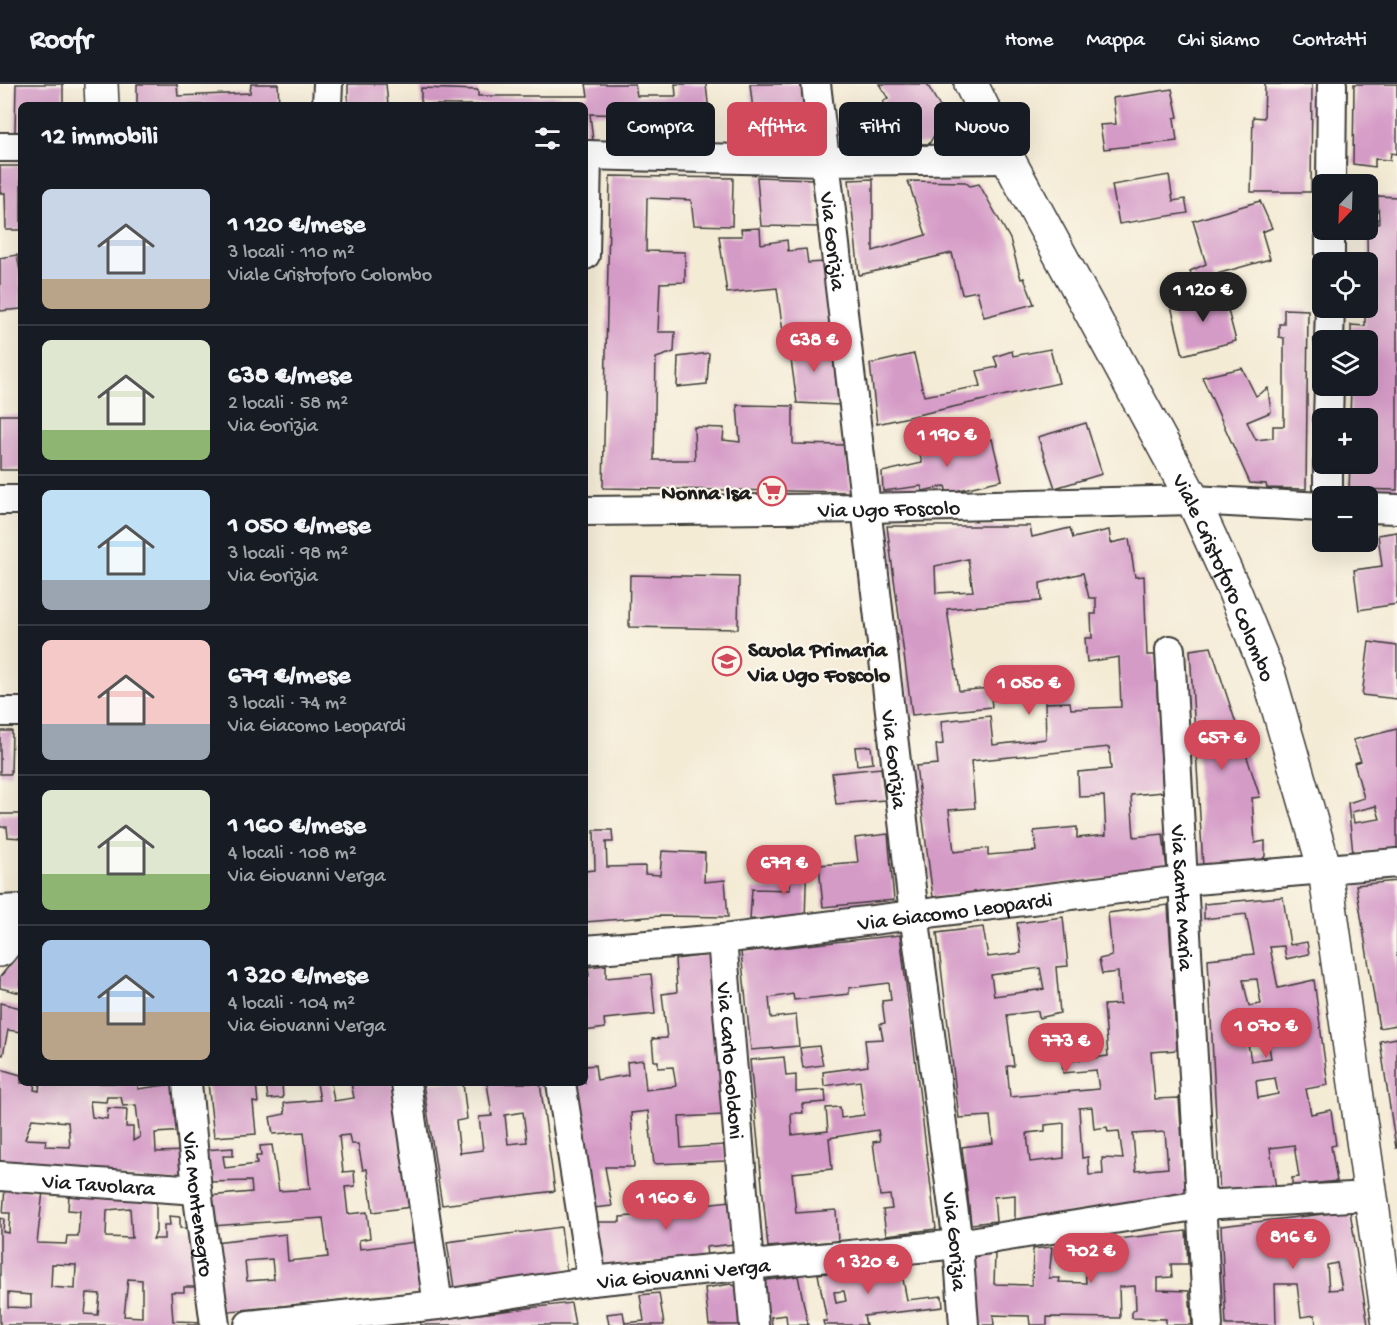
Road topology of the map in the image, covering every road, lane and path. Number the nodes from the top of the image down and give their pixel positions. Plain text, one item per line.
1 (101, 84) edge
2 (328, 84) edge
3 (816, 84) edge
4 (971, 84) edge
5 (1332, 84) edge
6 (102, 102) edge
7 (327, 102) edge
8 (0, 147) edge
9 (18, 147) edge
10 (588, 155) edge
11 (1008, 159) junction
12 (824, 161) junction
13 (1331, 174) edge
14 (0, 500) edge
15 (18, 500) edge
16 (1193, 500) junction
17 (1312, 506) edge
18 (868, 508) junction
19 (1378, 508) edge
20 (1397, 509) edge
21 (588, 511) edge
22 (1170, 650) dead end
23 (0, 712) edge
24 (18, 712) edge
25 (1397, 863) edge
26 (1325, 870) junction
27 (1183, 881) junction
28 (18, 909) edge
29 (0, 910) edge
30 (914, 914) junction
31 (18, 927) edge
32 (722, 939) junction
33 (0, 950) edge
34 (588, 950) edge
35 (187, 1086) edge
36 (406, 1086) edge
37 (561, 1086) edge
38 (0, 1176) edge
39 (197, 1190) junction
40 (1370, 1196) junction
41 (1201, 1205) junction
42 (958, 1244) junction
43 (750, 1266) junction
44 (592, 1281) junction
45 (438, 1305) junction
46 (215, 1325) edge
47 (249, 1325) edge
48 (754, 1325) edge
49 (964, 1325) edge
50 (1208, 1325) edge
51 (1389, 1325) edge

1 - 6 main road
2 - 7 street
3 - 12 street, Via Gorizia
4 - 11 main road, Viale Cristoforo Colombo
5 - 13 street
8 - 9 street
10 - 12 street
11 - 12 street
11 - 16 main road, Viale Cristoforo Colombo
12 - 18 street, Via Gorizia
14 - 15 street
16 - 17 street, Via Ugo Foscolo
16 - 18 street, Via Ugo Foscolo
16 - 26 main road, Viale Cristoforo Colombo
18 - 21 street, Via Ugo Foscolo
18 - 30 street, Via Gorizia
19 - 20 street
22 - 27 street, Via Santa Maria
23 - 24 street
25 - 26 street, Via Giacomo Leopardi
26 - 27 street, Via Giacomo Leopardi
26 - 40 main road, Viale Cristoforo Colombo
27 - 30 street, Via Giacomo Leopardi
27 - 41 street, Via Santa Maria
28 - 29 street
30 - 32 street, Via Giacomo Leopardi
30 - 42 street, Via Gorizia
31 - 33 main road
32 - 34 street, Via Giacomo Leopardi
32 - 43 street, Via Carlo Goldoni
35 - 39 street, Via Montenegro
36 - 45 street
37 - 44 street
38 - 39 street, Via Tavolara
39 - 46 street, Via Montenegro
40 - 41 street, Via Giovanni Verga
40 - 51 main road, Viale Cristoforo Colombo
41 - 42 street, Via Giovanni Verga
41 - 50 street, Via Santa Maria
42 - 43 street, Via Giovanni Verga
42 - 49 street, Via Gorizia
43 - 44 street, Via Giovanni Verga
43 - 48 street, Via Carlo Goldoni
44 - 45 street, Via Giovanni Verga
45 - 47 street, Via Giovanni Verga

